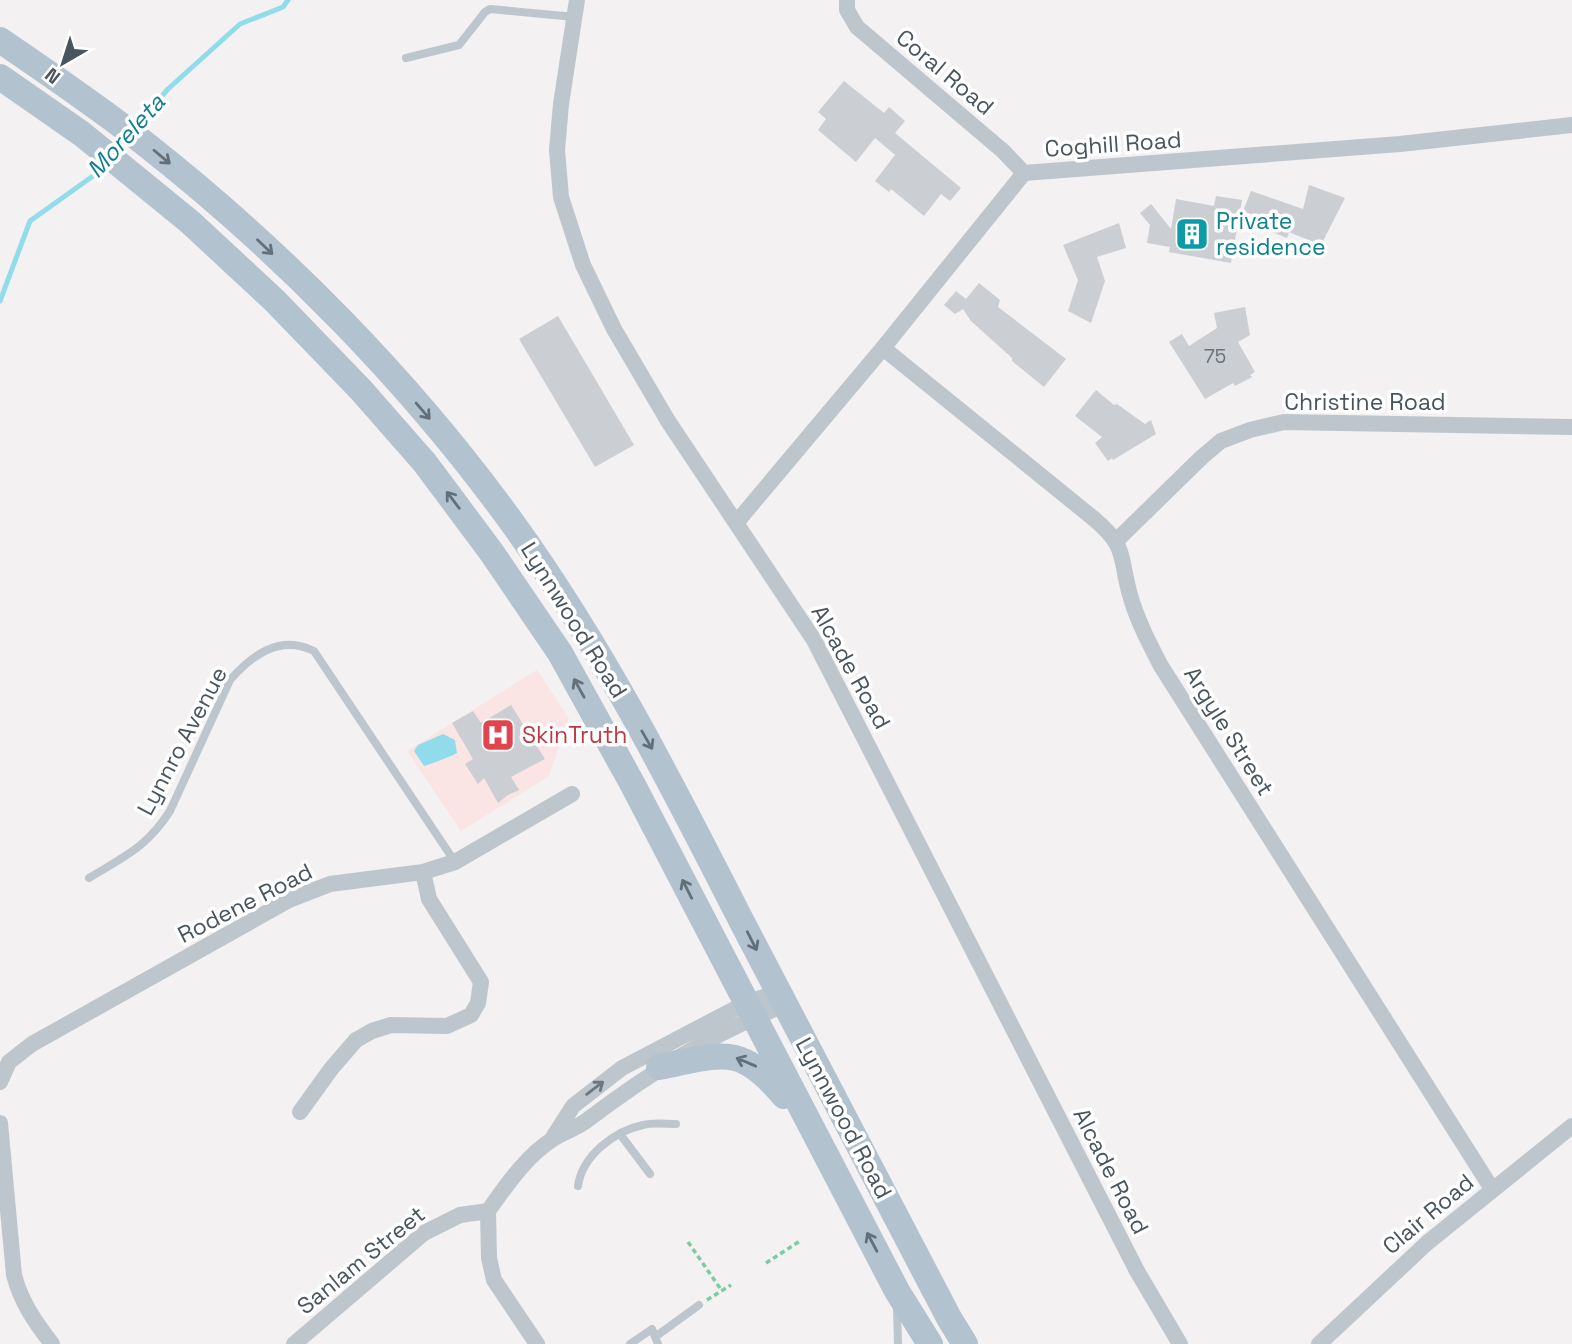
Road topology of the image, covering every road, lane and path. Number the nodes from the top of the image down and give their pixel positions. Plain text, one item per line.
1 (577, 0) edge
2 (847, 0) edge
3 (575, 17) junction
4 (0, 40) edge
5 (406, 58) dead end
6 (0, 77) edge
7 (1572, 125) edge
8 (1024, 173) junction
9 (883, 348) junction
10 (1572, 427) edge
11 (736, 523) junction
12 (1116, 541) junction
13 (572, 794) dead end
14 (455, 862) junction
15 (423, 872) junction
16 (89, 878) dead end
17 (782, 999) junction
18 (750, 1010) junction
19 (659, 1068) junction
20 (1, 1077) edge
21 (300, 1112) dead end
22 (0, 1123) edge
23 (676, 1125) dead end
24 (1572, 1126) edge
25 (810, 1127) junction
26 (620, 1134) junction
27 (552, 1139) junction
28 (650, 1174) dead end
29 (578, 1186) dead end
30 (1492, 1189) junction
31 (488, 1211) junction
32 (800, 1241) dead end
33 (688, 1242) dead end
34 (766, 1263) dead end
35 (731, 1285) dead end
36 (722, 1291) junction
37 (897, 1291) junction
38 (699, 1305) joint
39 (655, 1337) edge
40 (52, 1344) edge
41 (294, 1344) edge
42 (537, 1344) edge
43 (630, 1344) edge
44 (898, 1344) edge
45 (930, 1344) edge
46 (965, 1344) edge
47 (1180, 1344) edge
48 (1319, 1344) edge

1 - 3 street, Alcade Road
2 - 8 street, Coral Road
3 - 5 lane
3 - 11 street, Alcade Road
4 -> 17 main road, Lynnwood Road
18 -> 6 main road, Lynnwood Road
7 - 8 street, Coghill Road
8 - 9 street, Coghill Road
9 - 11 street, Coghill Road
9 - 12 street, Argyle Street
10 - 12 street, Christine Road
11 - 47 street, Alcade Road
12 - 30 street, Argyle Street
13 - 14 street, Rodene Road
14 - 15 street, Rodene Road
14 - 16 lane, Lynnro Avenue
15 - 20 street, Rodene Road
15 - 21 street
17 - 18 street
17 - 46 main road, Lynnwood Road
18 - 19 street
18 - 25 main road, Lynnwood Road
27 -> 18 street
25 -> 19 main road
19 - 27 street
22 - 40 street
23 - 26 lane
24 - 30 street, Clair Road
37 -> 25 main road, Lynnwood Road
26 - 28 lane
26 - 29 lane
27 - 31 street
30 - 48 street, Clair Road
31 - 41 street, Sanlam Street
31 - 42 street
32 - 34 path
33 - 36 path
35 - 36 path
36 - 38 path
37 - 44 lane
37 - 45 main road, Lynnwood Road
38 - 39 lane
39 - 43 lane

